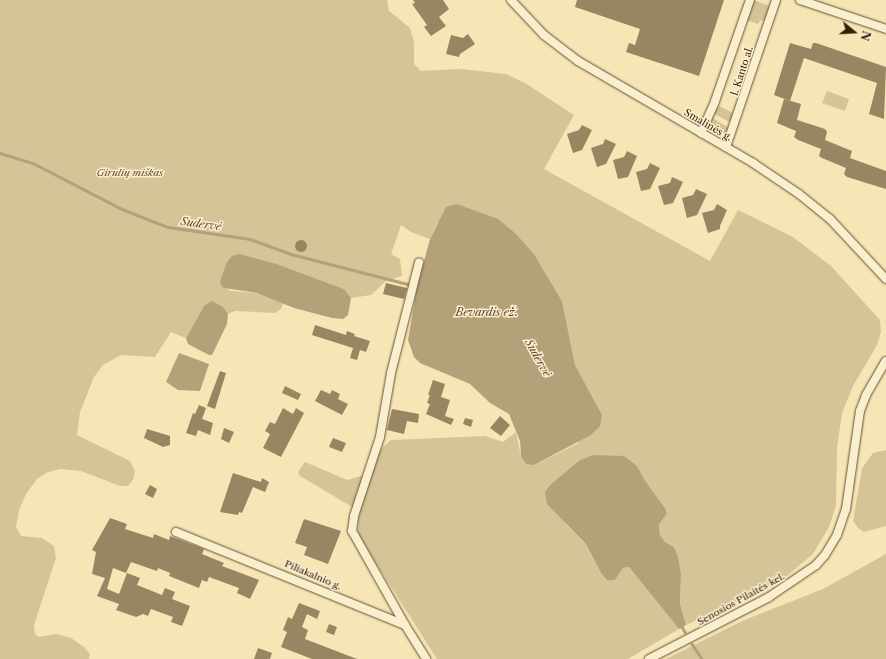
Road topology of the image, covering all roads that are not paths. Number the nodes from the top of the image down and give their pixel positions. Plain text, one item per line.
1 (511, 0) edge
2 (750, 0) edge
3 (776, 0) edge
4 (800, 0) edge
5 (886, 30) edge
6 (701, 133) junction
7 (726, 147) junction
8 (419, 262) dead end
9 (886, 279) edge
10 (886, 361) edge
11 (176, 532) dead end
12 (405, 625) junction
13 (426, 659) edge
14 (649, 659) edge

1 - 6 street, Smalinės g.
2 - 6 street, I. Kanto al.
3 - 7 street, I. Kanto al.
4 - 5 street
6 - 7 street, Smalinės g.
7 - 9 street, Smalinės g.
8 - 12 street
10 - 14 street, Senosios Pilaitės kel.
11 - 12 street, Piliakalnio g.
12 - 13 street

